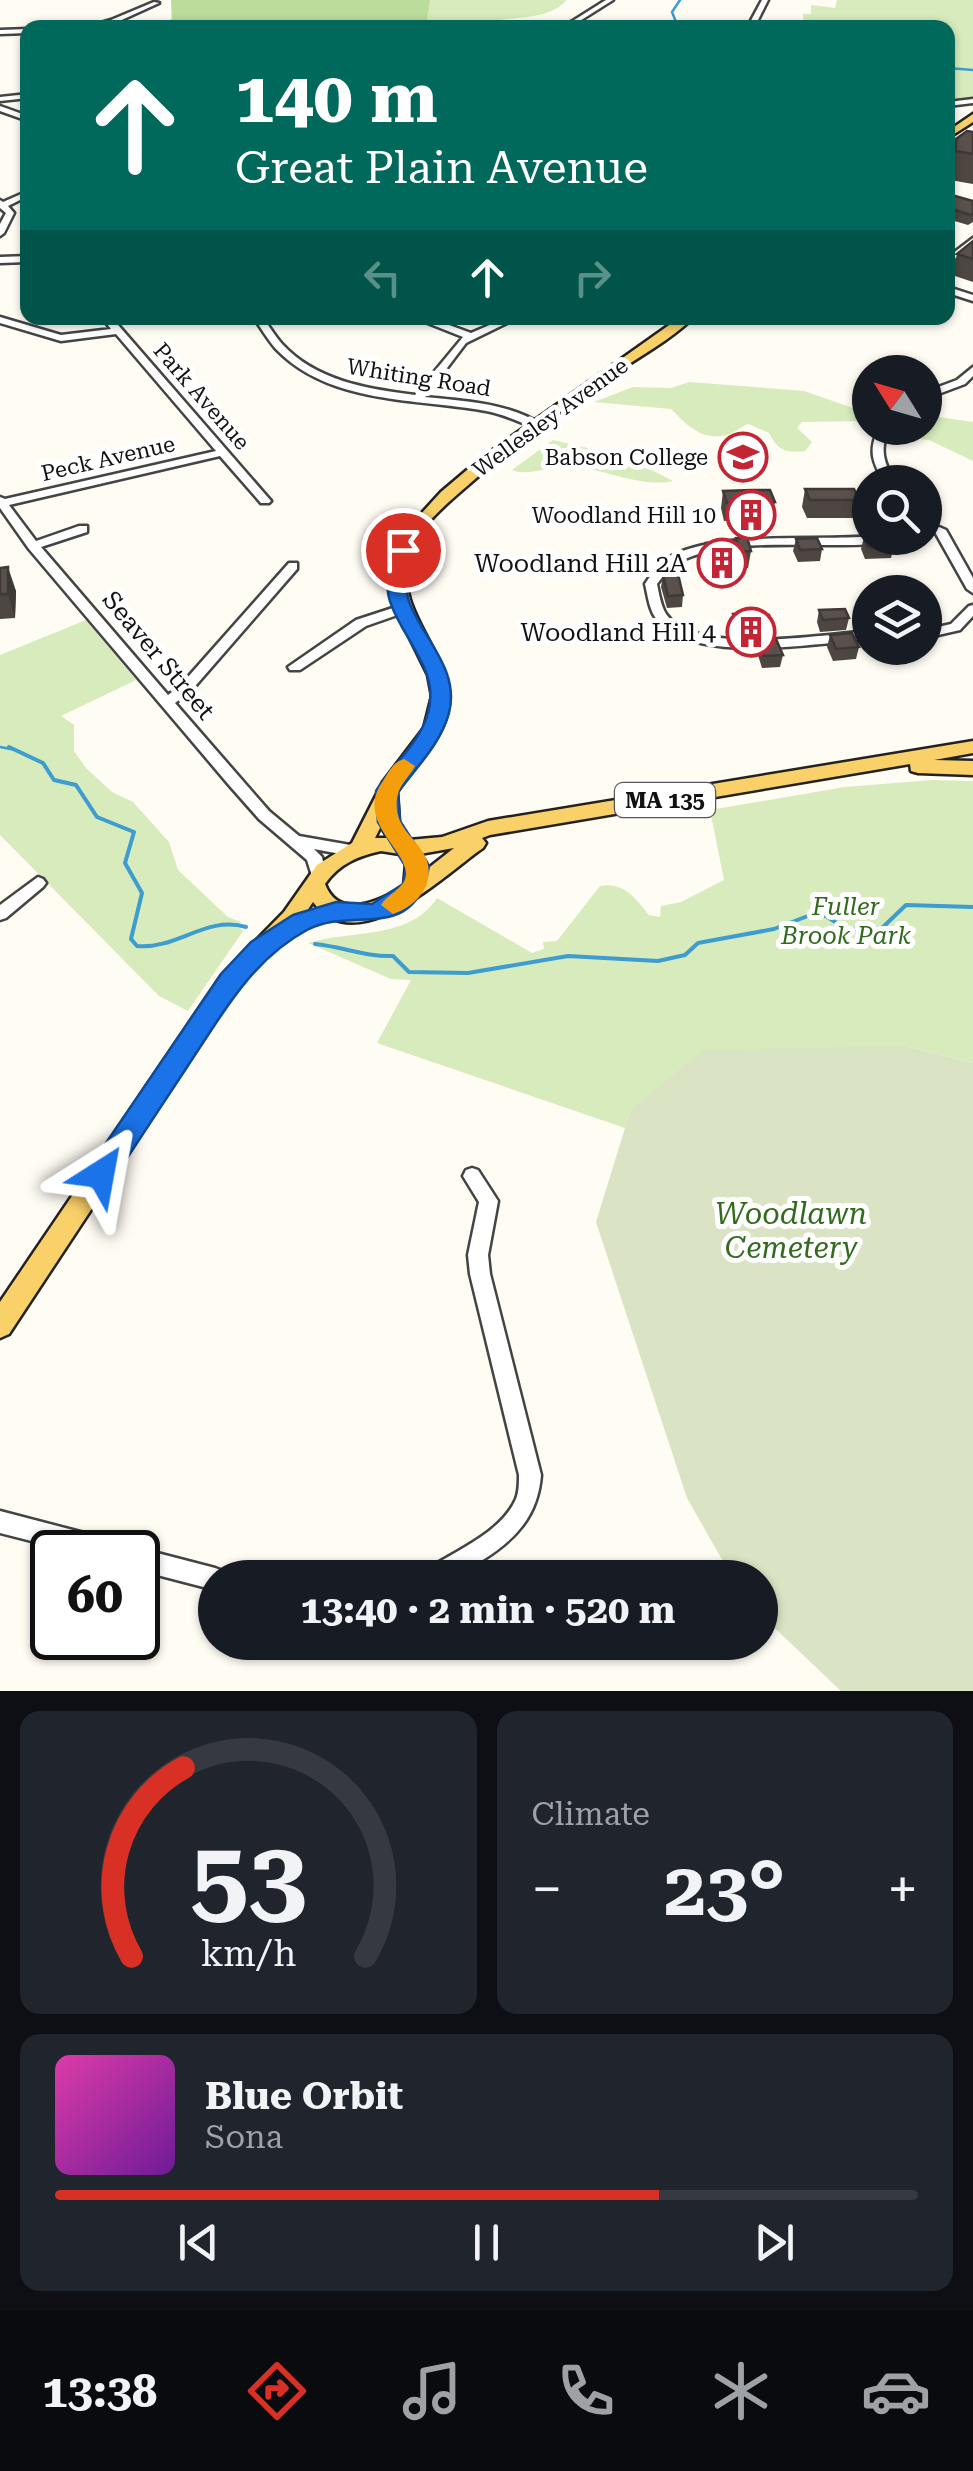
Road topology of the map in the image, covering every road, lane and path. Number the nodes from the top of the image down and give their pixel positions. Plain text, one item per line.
1 (610, 0) edge
2 (156, 3) dead end
3 (116, 20) edge
4 (578, 20) edge
5 (2, 204) edge
6 (0, 233) edge
7 (0, 320) edge
8 (113, 325) edge
9 (264, 325) edge
10 (441, 325) edge
11 (496, 325) edge
12 (677, 325) edge
13 (118, 332) junction
14 (469, 336) junction
15 (973, 370) edge
16 (942, 389) edge
17 (418, 399) junction
18 (537, 425) junction
19 (224, 452) junction
20 (266, 501) dead end
21 (1, 502) edge
22 (83, 530) dead end
23 (942, 534) edge
24 (852, 540) edge
25 (33, 546) junction
26 (293, 566) dead end
27 (973, 589) edge
28 (402, 609) junction
29 (973, 609) edge
30 (942, 631) edge
31 (852, 636) edge
32 (294, 667) dead end
33 (166, 702) junction
34 (973, 747) edge
35 (973, 768) edge
36 (826, 774) junction
37 (387, 791) junction
38 (504, 828) junction
39 (288, 834) junction
40 (404, 847) junction
41 (355, 848) junction
42 (318, 882) junction
43 (38, 883) dead end
44 (414, 889) junction
45 (336, 911) junction
46 (0, 914) edge
47 (269, 941) junction
48 (472, 1176) dead end
49 (0, 1326) edge
50 (0, 1522) edge
51 (30, 1530) edge
52 (461, 1560) edge
53 (160, 1564) edge
54 (198, 1574) edge

1 - 4 street
2 - 3 street
5 - 6 street
7 - 13 street
8 - 13 street, Park Avenue
9 - 17 street, Whiting Road
10 - 14 street
11 - 14 street
12 - 18 main road, Wellesley Avenue
13 - 19 street, Park Avenue
14 - 17 street
15 - 16 street
17 - 18 street, Whiting Road
18 - 28 main road, Wellesley Avenue
19 - 20 street, Park Avenue
19 - 21 street, Peck Avenue
21 - 25 street, Seaver Street
22 - 25 street
23 - 27 street
24 - 31 street
25 - 33 street, Seaver Street
26 - 33 street
28 - 32 street
28 - 37 main road, Wellesley Avenue
29 - 30 street
33 - 39 street, Seaver Street
34 - 36 main road, MA 135
35 - 36 main road, MA 135
36 - 38 main road, MA 135
37 - 40 main road
37 - 41 main road, Wellesley Avenue
38 - 40 main road, MA 135
38 - 44 main road, MA 135
39 - 41 street, Seaver Street
39 - 42 street, Seaver Street
40 - 41 main road, MA 135
40 - 44 main road
41 - 42 main road, MA 135
42 - 45 main road
42 - 47 main road, MA 135
43 - 46 street
44 - 45 main road, MA 135
45 - 47 main road, MA 135
47 - 49 main road, MA 135
48 - 52 street
50 - 51 street
53 - 54 street

